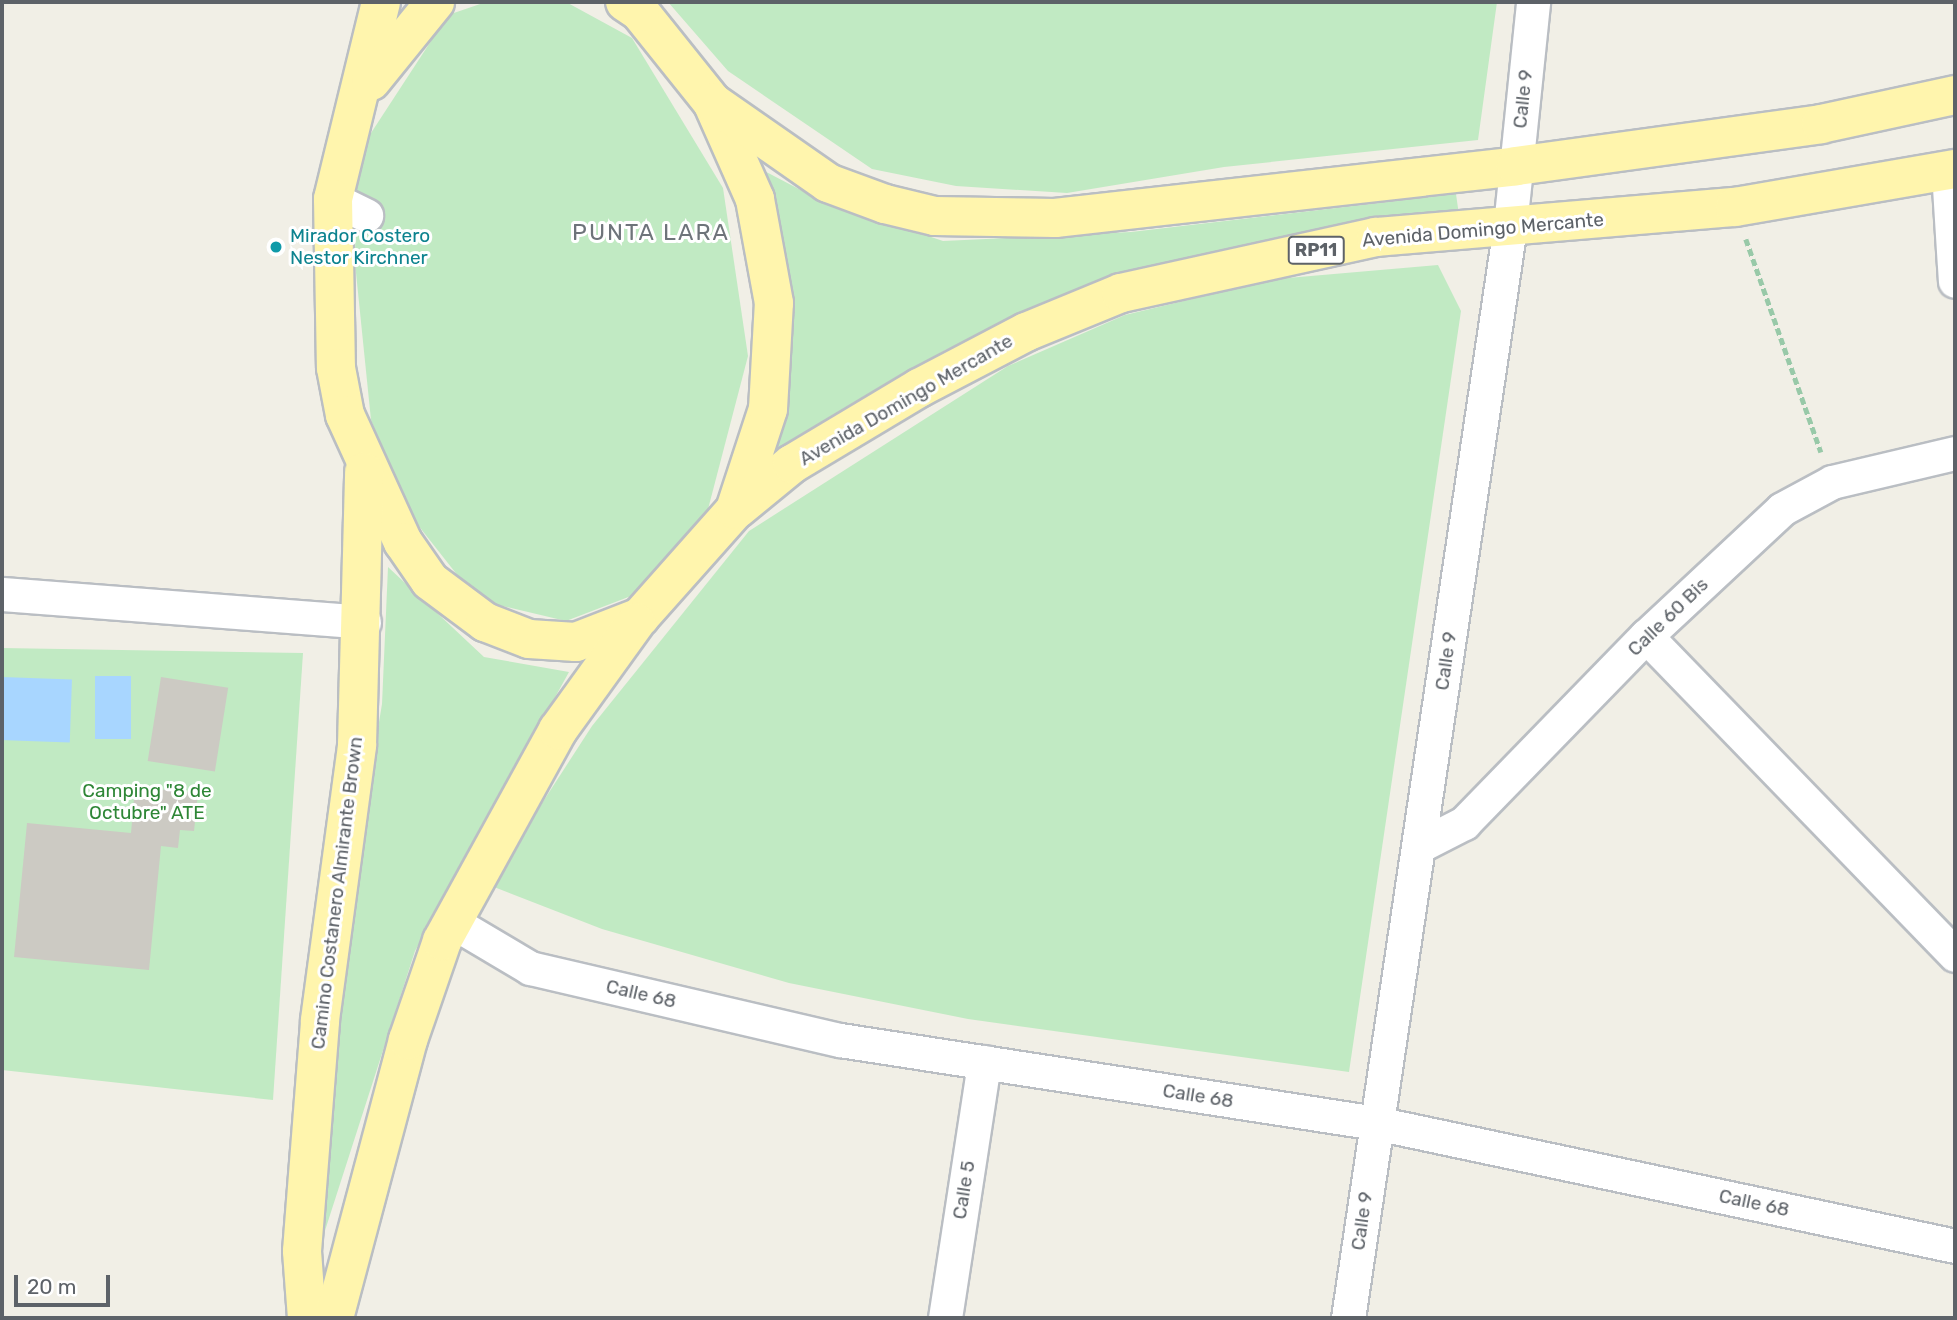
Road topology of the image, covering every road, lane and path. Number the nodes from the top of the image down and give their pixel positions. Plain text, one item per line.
1 (382, 2) edge
2 (435, 2) edge
3 (1533, 2) edge
4 (634, 5) edge
5 (363, 92) junction
6 (1955, 95) edge
7 (712, 102) junction
8 (1516, 166) junction
9 (1952, 170) edge
10 (1735, 207) junction
11 (1510, 226) junction
12 (1955, 281) edge
13 (1955, 453) edge
14 (364, 467) junction
15 (1832, 482) junction
16 (735, 510) junction
17 (2, 594) edge
18 (640, 617) junction
19 (364, 622) junction
20 (1646, 636) junction
21 (1419, 846) junction
22 (452, 921) junction
23 (1955, 954) edge
24 (984, 1062) junction
25 (1376, 1123) junction
26 (1955, 1246) edge
27 (307, 1318) edge
28 (334, 1318) edge
29 (945, 1318) edge
30 (1348, 1318) edge

1 - 5 main road
2 - 5 main road, RP11
3 - 8 street, Calle 9
4 - 7 main road, RP11
5 - 14 main road, RP11
6 - 8 main road, RP11
7 - 8 main road, RP11
7 - 16 main road, RP11
8 - 11 street, Calle 9
9 - 10 main road, Avenida Domingo Mercante / RP11
9 - 12 street
10 - 11 main road, Avenida Domingo Mercante / RP11
10 - 15 path
11 - 16 main road, Avenida Domingo Mercante / RP11
11 - 21 street, Calle 9
13 - 15 street, Calle 60 Bis
14 - 18 main road, RP11
14 - 19 main road, Camino Costanero Almirante Brown / RP11
15 - 20 street, Calle 60 Bis
16 - 18 main road, RP11
17 - 19 street
18 - 22 main road, RP11
19 - 27 main road, Camino Costanero Almirante Brown / RP11
20 - 21 street, Calle 60 Bis
20 - 23 street
21 - 25 street, Calle 9
22 - 24 street, Calle 68
22 - 28 main road, RP11
24 - 25 street, Calle 68
24 - 29 street, Calle 5
25 - 26 street, Calle 68
25 - 30 street, Calle 9

